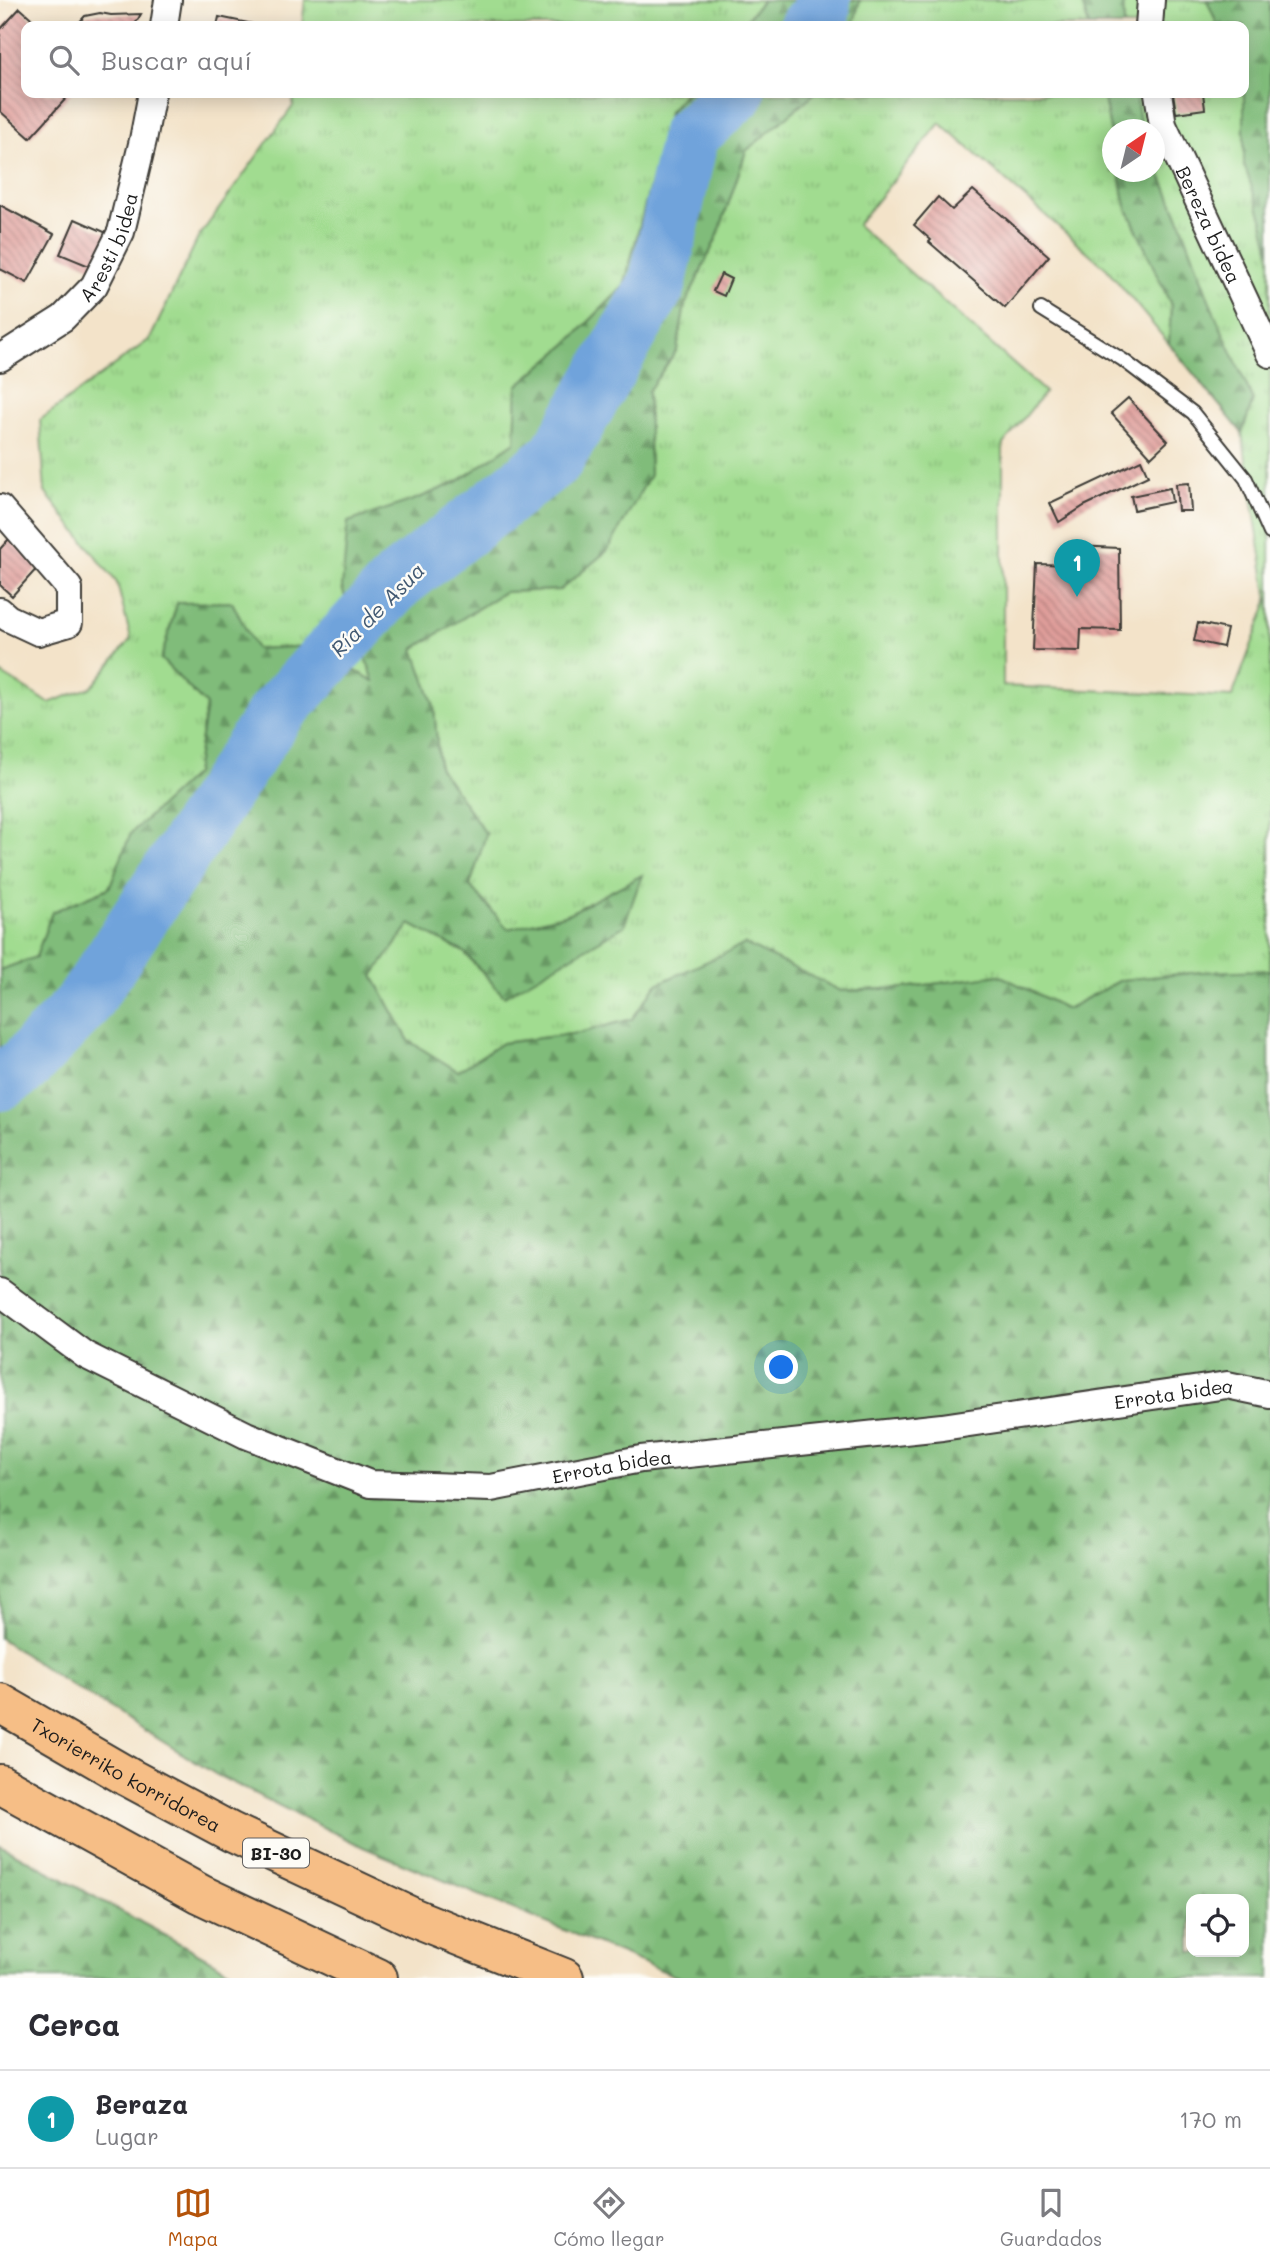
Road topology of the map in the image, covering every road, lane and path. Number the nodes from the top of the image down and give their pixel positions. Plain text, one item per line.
1 (168, 0) edge
2 (1152, 0) edge
3 (165, 21) edge
4 (1150, 21) edge
5 (151, 98) edge
6 (1159, 98) edge
7 (1041, 309) dead end
8 (1270, 354) edge
9 (0, 358) edge
10 (0, 508) edge
11 (1270, 533) edge
12 (0, 611) edge
13 (1, 1293) edge
14 (1270, 1394) edge
15 (0, 1703) edge
16 (0, 1784) edge
17 (378, 1978) edge
18 (564, 1978) edge

1 - 3 street
2 - 4 street
5 - 9 street, Aresti bidea
6 - 8 street, Bereza bidea
7 - 11 lane
10 - 12 street
13 - 14 street, Errota bidea
15 - 18 highway, Txorierriko korridorea / BI-30
16 - 17 highway

